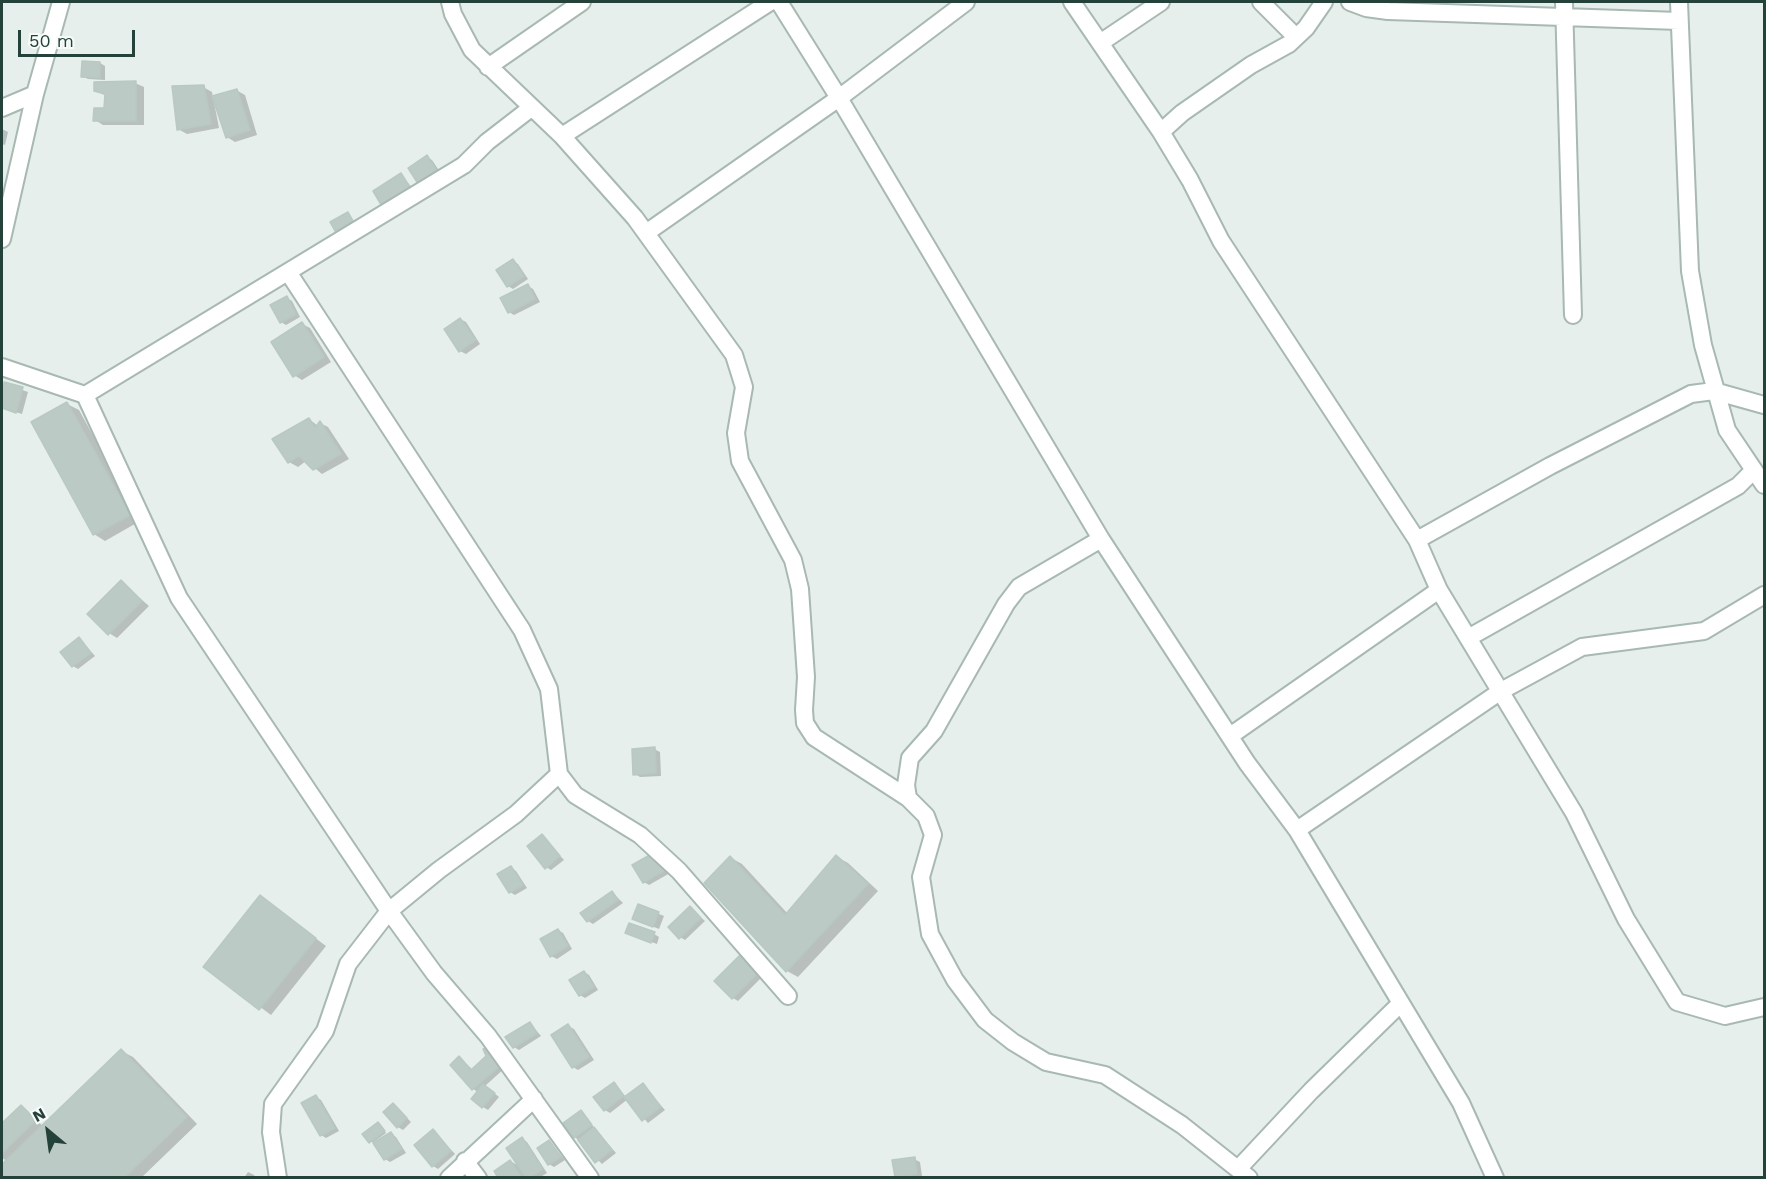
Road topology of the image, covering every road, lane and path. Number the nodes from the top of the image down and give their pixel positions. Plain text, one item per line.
1 (61, 2) edge
2 (450, 2) edge
3 (582, 2) edge
4 (770, 2) edge
5 (778, 2) edge
6 (966, 2) edge
7 (1072, 2) edge
8 (1161, 2) edge
9 (1261, 2) edge
10 (1324, 2) edge
11 (1350, 2) edge
12 (1679, 2) edge
13 (1564, 9) edge
14 (1679, 21) junction
15 (1296, 37) junction
16 (1100, 43) junction
17 (488, 67) junction
18 (35, 94) junction
19 (839, 98) junction
20 (2, 108) edge
21 (531, 108) junction
22 (1161, 132) junction
23 (562, 136) junction
24 (646, 233) junction
25 (2, 239) edge
26 (288, 272) junction
27 (1573, 315) dead end
28 (2, 367) edge
29 (1714, 391) junction
30 (85, 395) junction
31 (1764, 405) edge
32 (1754, 470) junction
33 (1764, 485) edge
34 (1101, 539) junction
35 (1417, 540) junction
36 (1439, 590) junction
37 (1764, 595) edge
38 (1468, 638) junction
39 (1501, 691) junction
40 (1230, 736) junction
41 (559, 774) junction
42 (908, 798) junction
43 (1297, 830) junction
44 (389, 911) junction
45 (788, 996) dead end
46 (1401, 1003) junction
47 (1764, 1007) edge
48 (534, 1099) junction
49 (465, 1161) junction
50 (1244, 1173) edge
51 (278, 1178) edge
52 (449, 1178) edge
53 (478, 1178) edge
54 (590, 1178) edge
55 (1496, 1178) edge

1 - 18 street
2 - 17 street
3 - 17 street
4 - 23 street
5 - 19 street
6 - 19 street
7 - 16 street
8 - 16 street
9 - 15 street
10 - 15 street
11 - 13 street
12 - 14 street
13 - 14 street
13 - 27 street
14 - 29 street
15 - 22 street
16 - 22 street
17 - 21 street
18 - 20 street
18 - 25 street
19 - 24 street
19 - 34 street
21 - 23 street
21 - 26 street
22 - 35 street
23 - 24 street
24 - 42 street
26 - 30 street
26 - 41 street
28 - 30 street
29 - 31 street
29 - 32 street
29 - 35 street
30 - 44 street
32 - 33 street
32 - 38 street
34 - 40 street
34 - 42 street
35 - 36 street
36 - 38 street
36 - 40 street
37 - 39 street
38 - 39 street
39 - 43 street
39 - 47 street
40 - 43 street
41 - 44 street
41 - 45 street
42 - 50 street
43 - 46 street
44 - 48 street
44 - 51 street
46 - 50 street
46 - 55 street
48 - 49 street
48 - 54 street
49 - 52 street
49 - 53 street

